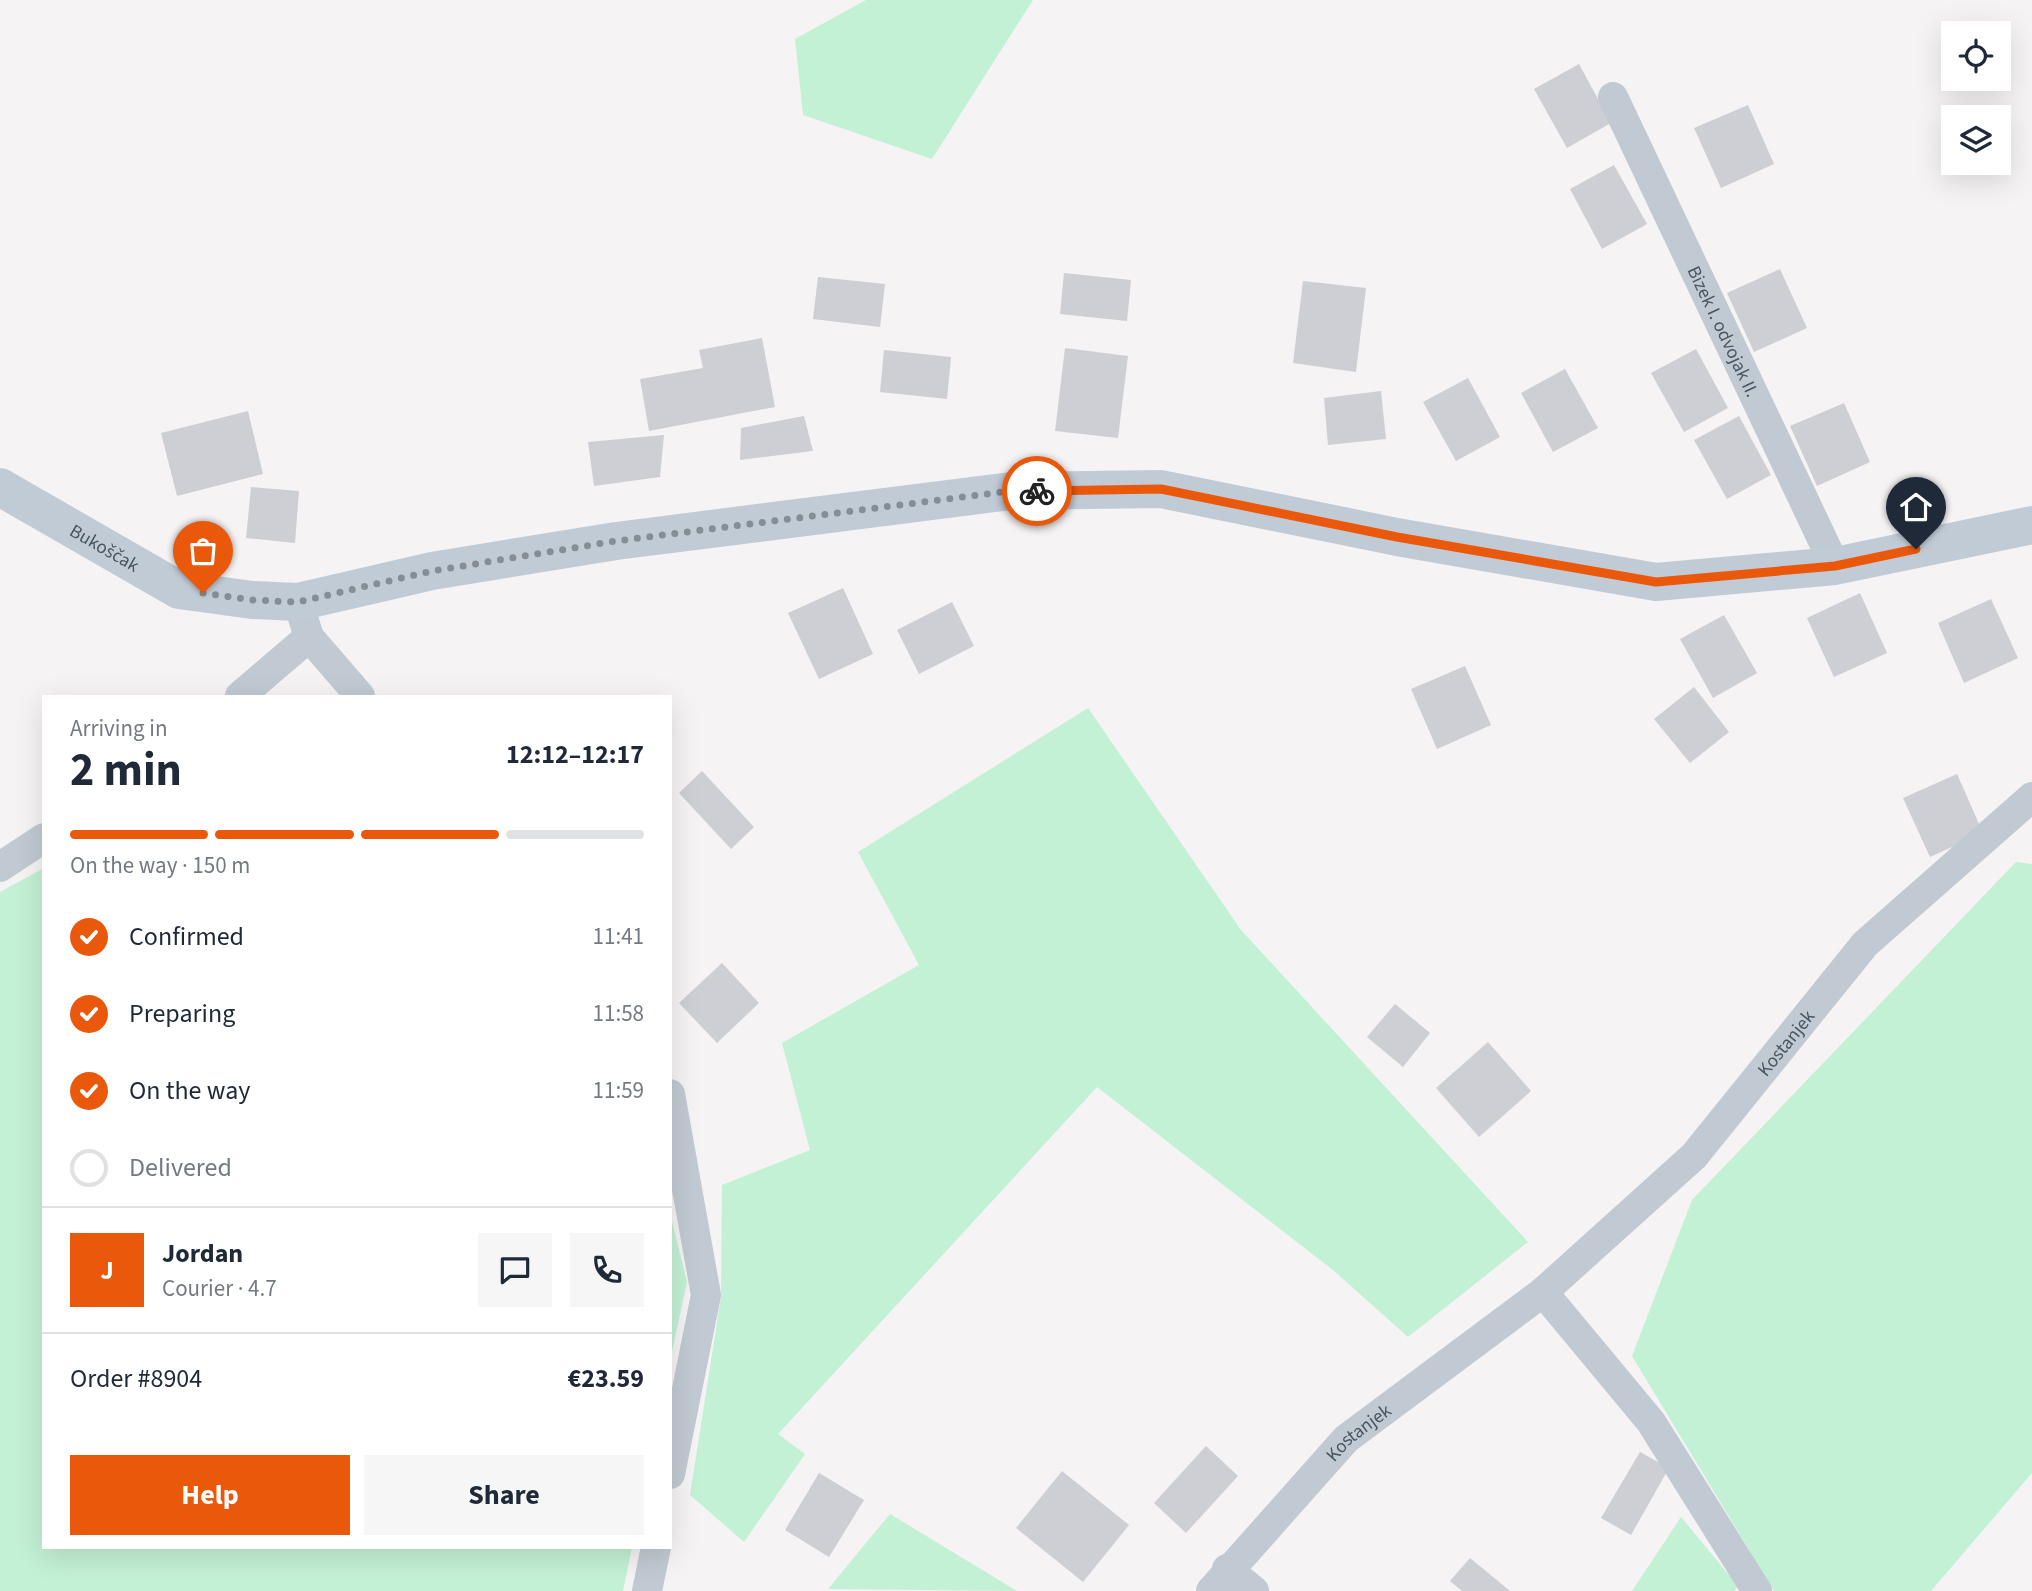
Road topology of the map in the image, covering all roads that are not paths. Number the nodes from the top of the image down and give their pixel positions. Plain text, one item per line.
1 (1614, 97) dead end
2 (0, 487) edge
3 (2032, 525) edge
4 (1835, 566) junction
5 (304, 619) junction
6 (241, 695) edge
7 (358, 695) edge
8 (2032, 797) edge
9 (42, 839) edge
10 (0, 867) edge
11 (672, 1105) edge
12 (1543, 1292) junction
13 (672, 1464) edge
14 (656, 1549) edge
15 (1219, 1580) edge
16 (647, 1591) edge
17 (1254, 1591) edge
18 (1757, 1591) edge

1 - 4 street, Bizek I. odvojak II.
2 - 5 street, Bukoščak
3 - 4 street, Bukoščak
4 - 5 street, Bukoščak
5 - 6 street
5 - 7 street
8 - 12 street, Kostanjek
9 - 10 street
11 - 13 street
12 - 15 street, Kostanjek
12 - 18 street
14 - 16 street
15 - 17 street, Kostanjek

